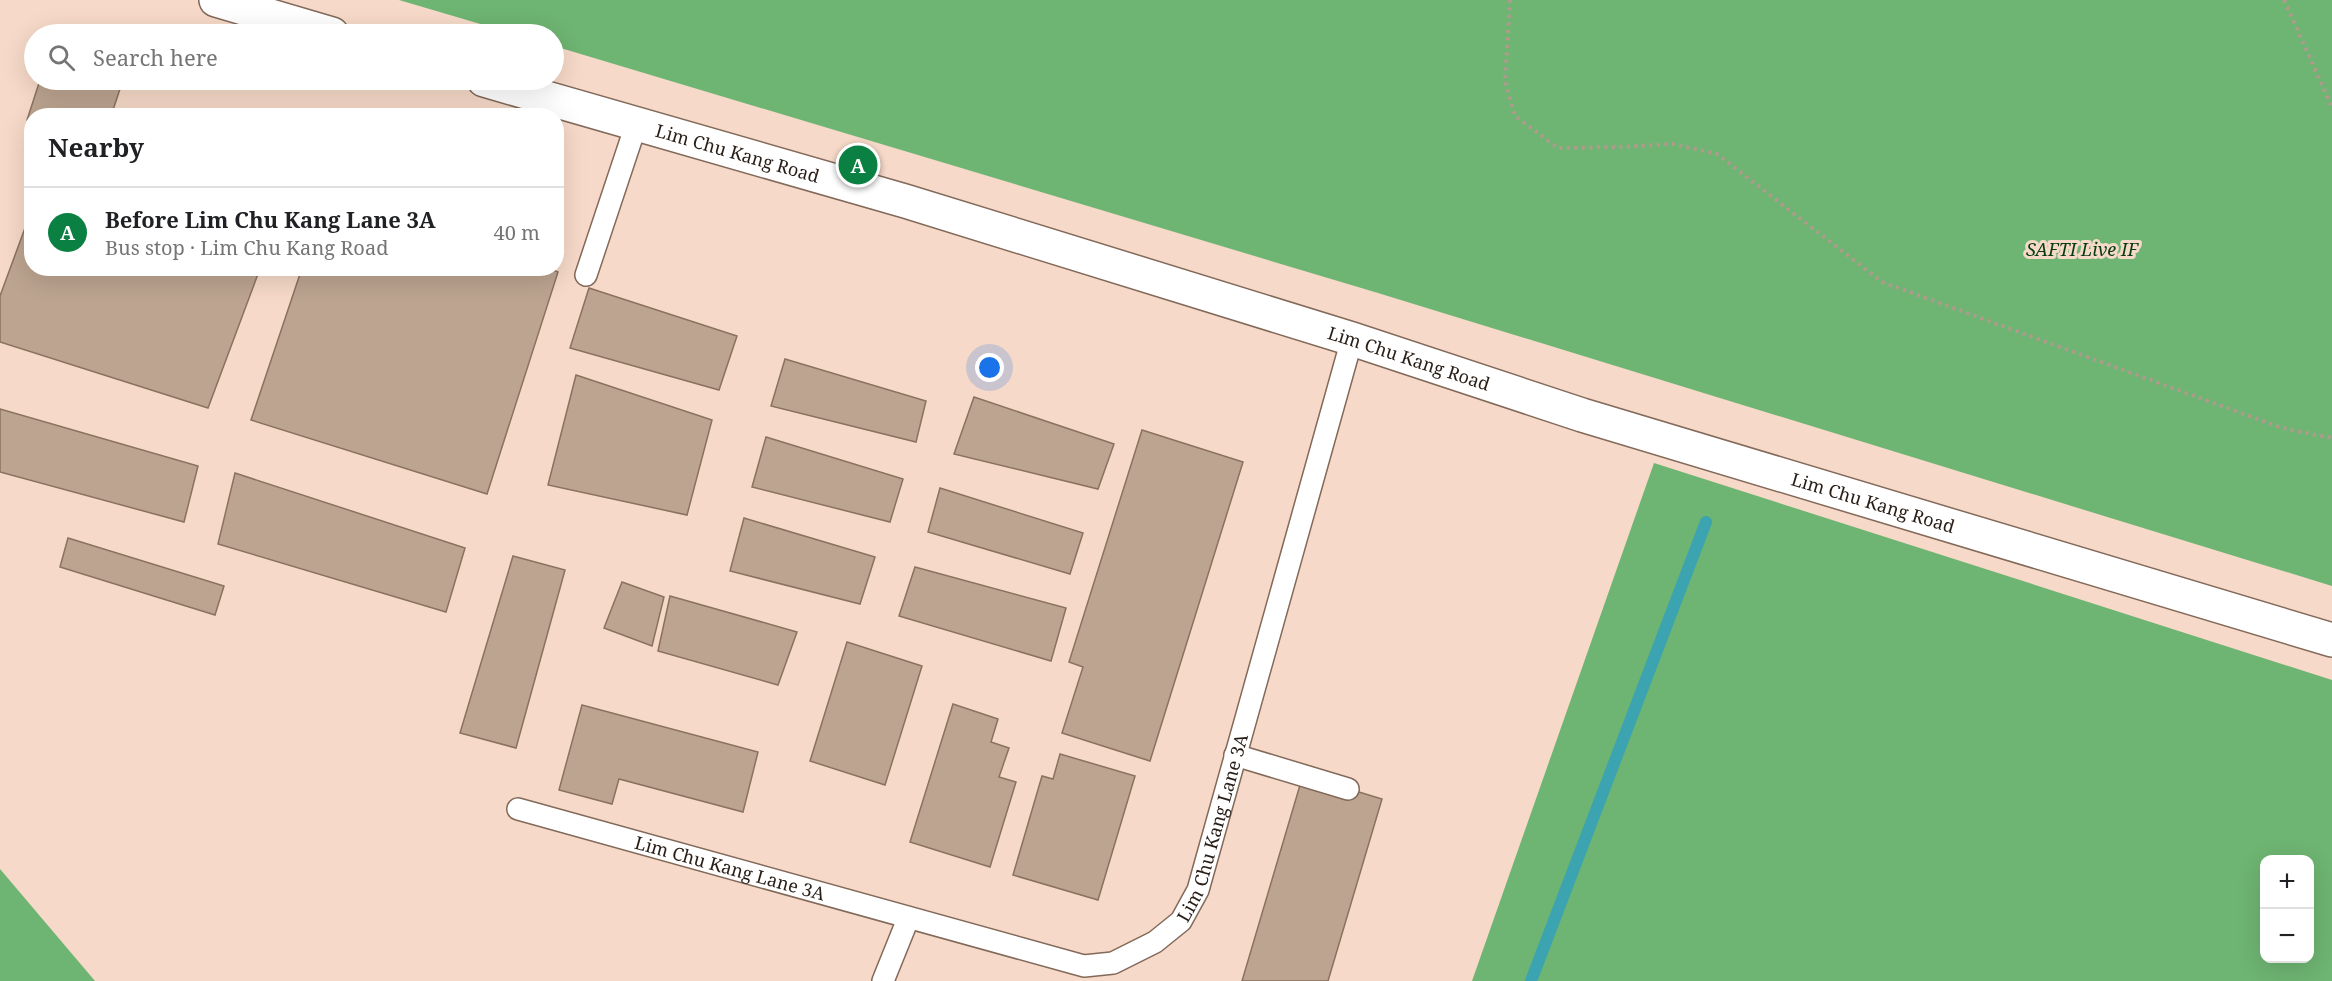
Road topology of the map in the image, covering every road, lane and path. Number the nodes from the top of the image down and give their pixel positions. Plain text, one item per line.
1 (216, 0) edge
2 (1510, 0) edge
3 (2284, 0) edge
4 (298, 24) edge
5 (518, 90) edge
6 (2332, 107) edge
7 (636, 125) junction
8 (586, 275) dead end
9 (1352, 339) junction
10 (2332, 438) edge
11 (2332, 640) edge
12 (1235, 755) junction
13 (1348, 789) dead end
14 (518, 809) dead end
15 (908, 919) junction
16 (883, 981) edge

1 - 4 main road
2 - 10 path
3 - 6 path
5 - 7 main road, Lim Chu Kang Road
7 - 8 lane
7 - 9 main road, Lim Chu Kang Road
9 - 11 main road, Lim Chu Kang Road
9 - 12 lane, Lim Chu Kang Lane 3A
12 - 13 lane
12 - 15 lane, Lim Chu Kang Lane 3A
14 - 15 lane, Lim Chu Kang Lane 3A
15 - 16 lane

